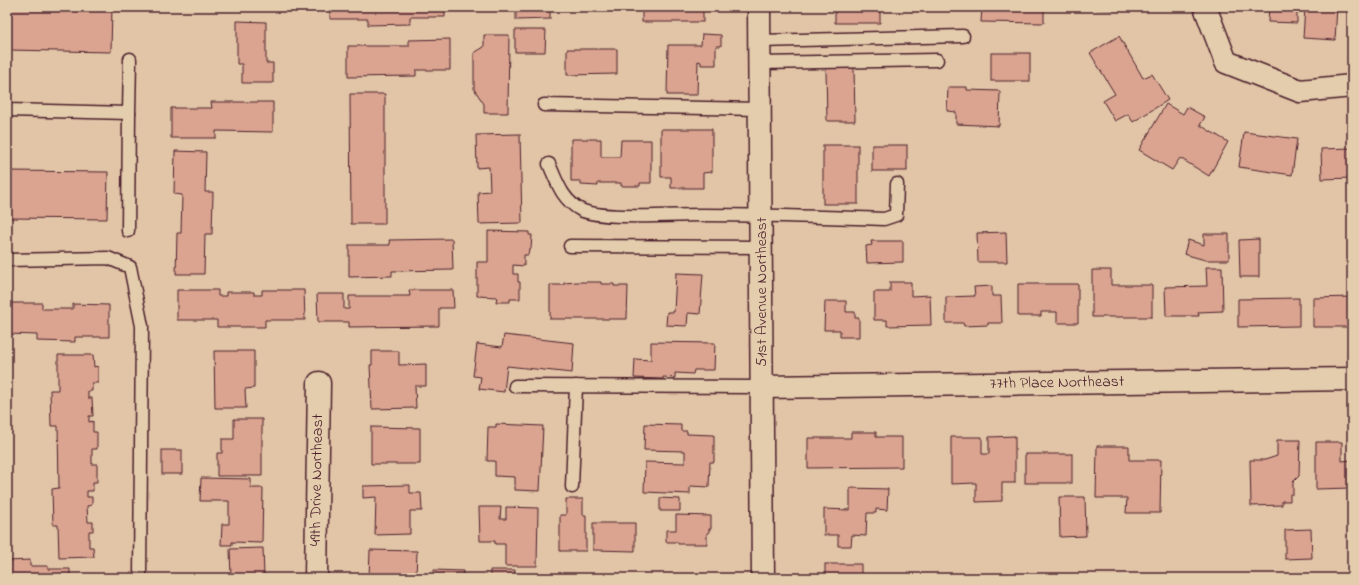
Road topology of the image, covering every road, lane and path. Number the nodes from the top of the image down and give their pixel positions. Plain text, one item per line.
1 (759, 7) edge
2 (1205, 9) edge
3 (963, 36) dead end
4 (759, 41) junction
5 (130, 59) dead end
6 (937, 60) dead end
7 (760, 63) junction
8 (1352, 86) edge
9 (544, 105) dead end
10 (760, 109) junction
11 (7, 110) edge
12 (129, 113) junction
13 (549, 164) dead end
14 (897, 184) dead end
15 (761, 215) junction
16 (128, 231) dead end
17 (570, 246) dead end
18 (761, 247) junction
19 (7, 260) edge
20 (1352, 379) edge
21 (319, 383) dead end
22 (516, 386) dead end
23 (576, 386) junction
24 (762, 387) junction
25 (572, 487) dead end
26 (140, 578) edge
27 (316, 578) edge
28 (764, 578) edge

1 - 4 street, 51st Avenue Northeast
2 - 8 street
3 - 4 lane
4 - 7 street, 51st Avenue Northeast
5 - 12 lane
6 - 7 lane
7 - 10 street, 51st Avenue Northeast
9 - 10 lane
10 - 15 street, 51st Avenue Northeast
11 - 12 lane
12 - 16 lane
13 - 15 lane
14 - 15 lane
15 - 18 street, 51st Avenue Northeast
17 - 18 lane
18 - 24 street, 51st Avenue Northeast
19 - 26 lane
20 - 24 street, 77th Place Northeast
21 - 27 street, 49th Drive Northeast
22 - 23 lane
23 - 24 lane
23 - 25 lane
24 - 28 street, 51st Avenue Northeast

